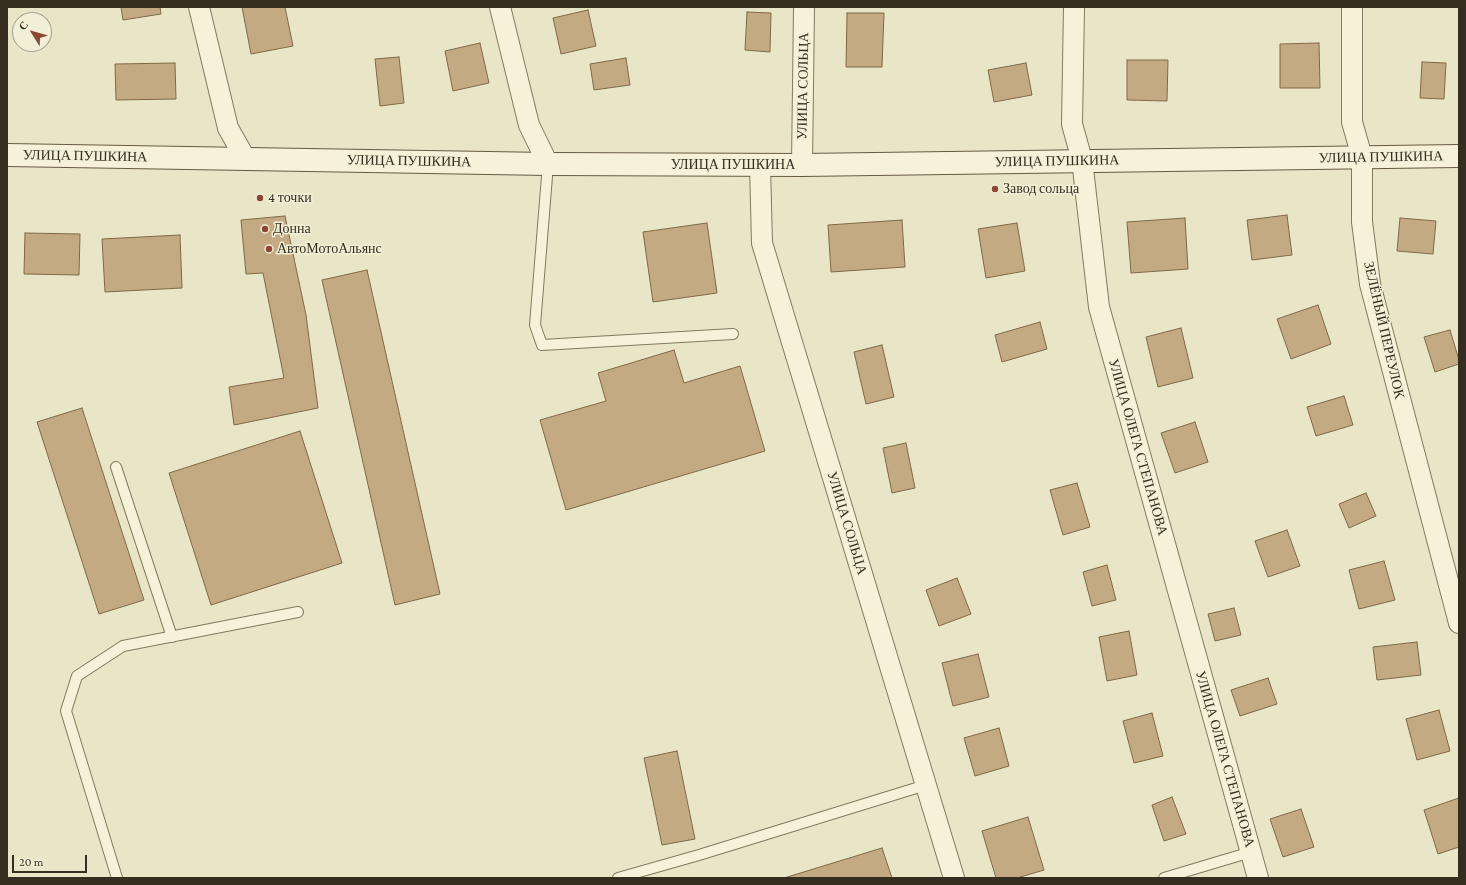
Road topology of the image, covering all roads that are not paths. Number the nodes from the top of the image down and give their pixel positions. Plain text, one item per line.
1 (199, 7) edge
2 (500, 7) edge
3 (804, 7) edge
4 (1074, 7) edge
5 (1352, 7) edge
6 (7, 155) edge
7 (1459, 156) edge
8 (1362, 157) junction
9 (245, 158) junction
10 (1082, 160) junction
11 (548, 164) junction
12 (760, 165) junction
13 (802, 165) junction
14 (733, 334) dead end
15 (116, 468) dead end
16 (298, 612) dead end
17 (1459, 623) edge
18 (172, 637) junction
19 (926, 785) junction
20 (1251, 852) junction
21 (117, 878) edge
22 (618, 878) edge
23 (954, 878) edge
24 (1164, 878) edge
25 (1258, 878) edge

1 - 9 street
2 - 11 street
3 - 13 street, УЛИЦА СОЛЬЦА
4 - 10 street, УЛИЦА ОЛЕГА СТЕПАНОВА
5 - 8 street, ЗЕЛЁНЫЙ ПЕРЕУЛОК
6 - 9 street, УЛИЦА ПУШКИНА
7 - 8 street, УЛИЦА ПУШКИНА
8 - 10 street, УЛИЦА ПУШКИНА
8 - 17 street, ЗЕЛЁНЫЙ ПЕРЕУЛОК
9 - 11 street, УЛИЦА ПУШКИНА
10 - 13 street, УЛИЦА ПУШКИНА
10 - 20 street, УЛИЦА ОЛЕГА СТЕПАНОВА
11 - 12 street, УЛИЦА ПУШКИНА
11 - 14 lane
12 - 13 street, УЛИЦА ПУШКИНА
12 - 19 street, УЛИЦА СОЛЬЦА
15 - 18 lane
16 - 18 lane
18 - 21 lane
19 - 22 lane
19 - 23 street, УЛИЦА СОЛЬЦА
20 - 24 lane
20 - 25 street, УЛИЦА ОЛЕГА СТЕПАНОВА

